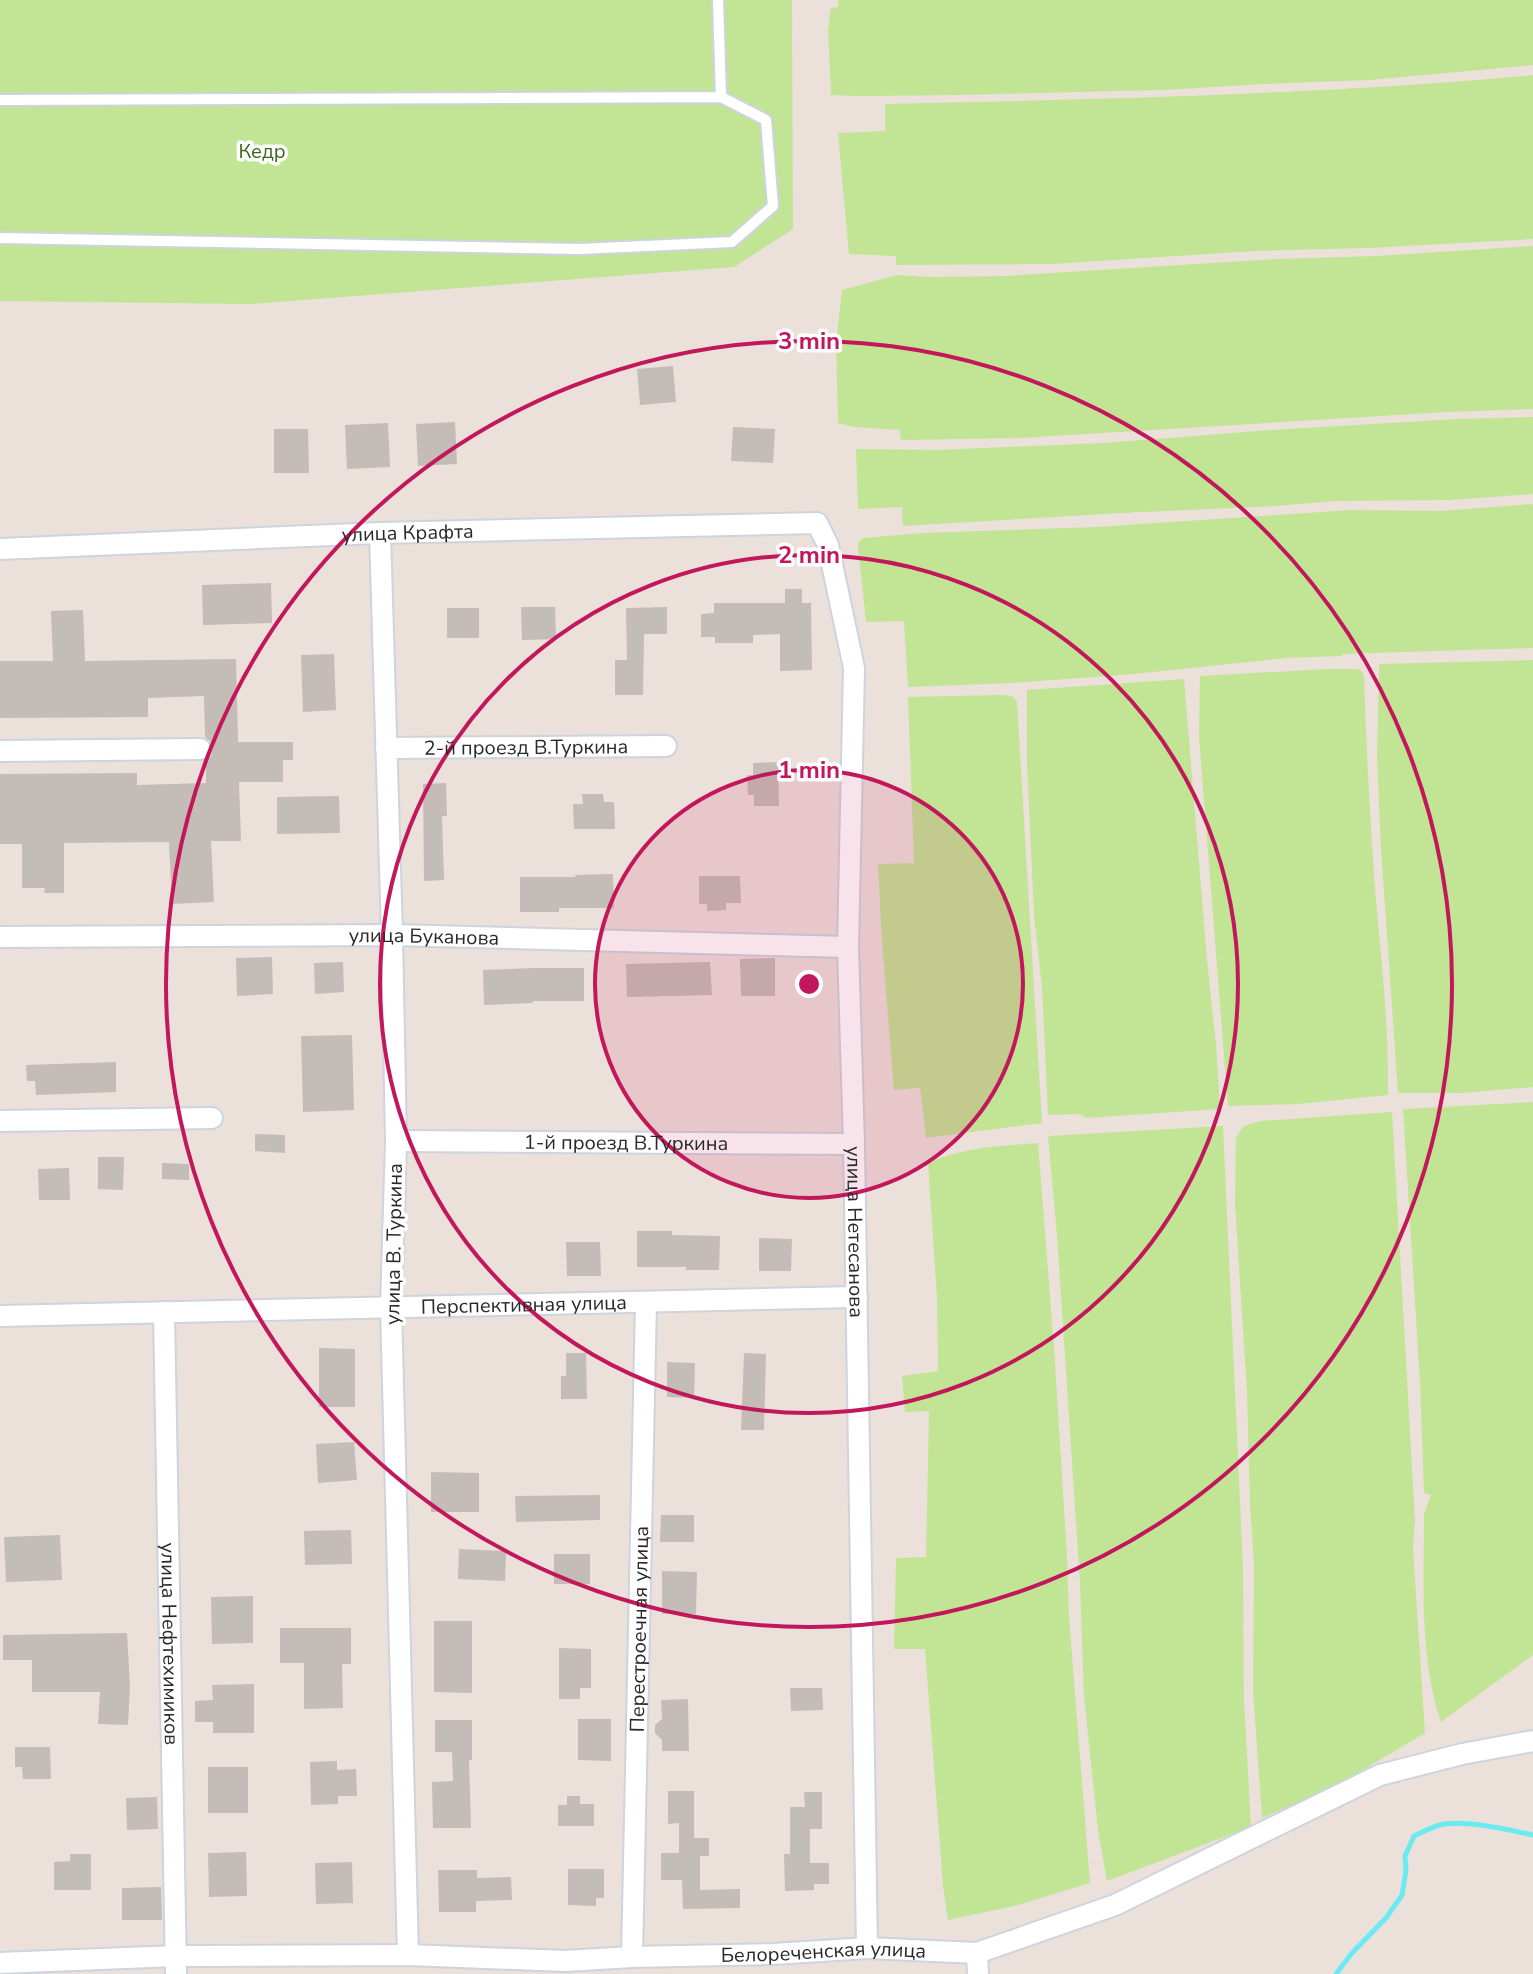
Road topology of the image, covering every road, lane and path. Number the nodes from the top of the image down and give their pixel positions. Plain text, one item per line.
1 (718, 0) edge
2 (721, 97) junction
3 (0, 100) edge
4 (0, 238) edge
5 (817, 523) joint
6 (380, 533) junction
7 (0, 549) edge
8 (666, 746) dead end
9 (386, 748) junction
10 (200, 749) dead end
11 (0, 751) edge
12 (392, 935) junction
13 (0, 937) edge
14 (848, 947) junction
15 (212, 1118) dead end
16 (0, 1121) edge
17 (396, 1141) junction
18 (854, 1144) junction
19 (857, 1297) junction
20 (646, 1302) junction
21 (391, 1307) junction
22 (164, 1312) junction
23 (0, 1316) edge
24 (1533, 1741) edge
25 (867, 1948) junction
26 (977, 1953) junction
27 (408, 1955) junction
28 (632, 1957) junction
29 (0, 1963) edge
30 (774, 1964) edge
31 (176, 1965) edge
32 (368, 1965) edge
33 (565, 1967) edge
34 (978, 1974) edge

1 - 2 lane
2 - 3 lane
2 - 4 lane
5 - 6 street, улица Крафта
5 - 14 street, улица Нетесанова
6 - 7 street, улица Крафта
6 - 9 street, улица В. Туркина
8 - 9 street, 2-й проезд В.Туркина
9 - 12 street, улица В. Туркина
10 - 11 street
12 - 13 street, улица Буканова
12 - 14 street, улица Буканова
12 - 17 street, улица В. Туркина
14 - 18 street, улица Нетесанова
15 - 16 street
17 - 18 street, 1-й проезд В.Туркина
17 - 21 street, улица В. Туркина
18 - 19 street, улица Нетесанова
19 - 20 street, Перспективная улица
19 - 25 street, улица Нетесанова
20 - 21 street, Перспективная улица
20 - 28 street, Перестроечная улица
21 - 22 street, Перспективная улица
21 - 27 street, улица В. Туркина
22 - 23 street, Перспективная улица
22 - 31 street, улица Нефтехимиков
24 - 26 street
25 - 26 street, Белореченская улица
25 - 30 street, Белореченская улица
26 - 34 street
27 - 32 street, Белореченская улица
27 - 33 street, Белореченская улица
28 - 30 street, Белореченская улица
28 - 33 street, Белореченская улица
29 - 31 street, Белореченская улица
31 - 32 street, Белореченская улица

